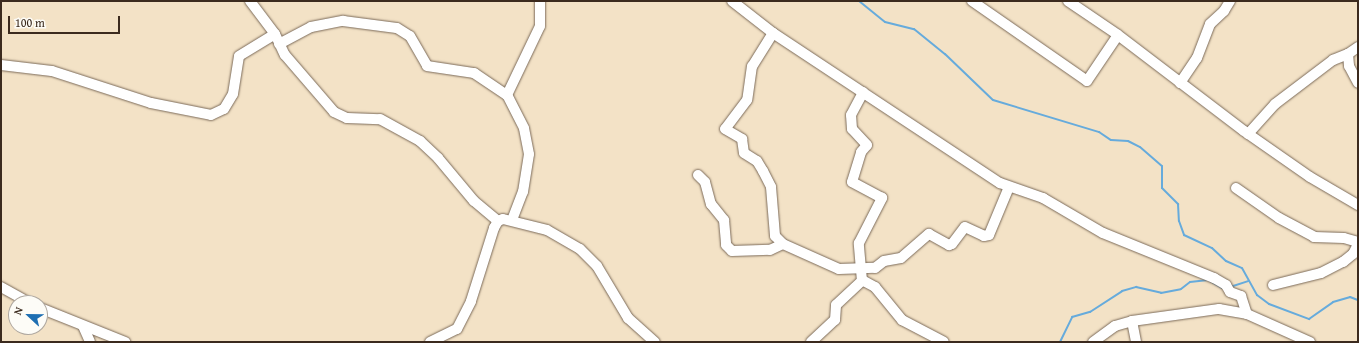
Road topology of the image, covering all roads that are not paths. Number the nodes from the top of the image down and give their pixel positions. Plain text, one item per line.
1 (250, 1) edge
2 (540, 1) edge
3 (732, 1) edge
4 (972, 1) edge
5 (1068, 1) edge
6 (1230, 1) edge
7 (987, 5) edge
8 (773, 33) junction
9 (1118, 35) junction
10 (277, 39) junction
11 (1358, 47) edge
12 (1348, 54) junction
13 (1, 65) edge
14 (1180, 83) junction
15 (1358, 83) edge
16 (863, 92) junction
17 (507, 95) junction
18 (1248, 134) junction
19 (698, 175) dead end
20 (1009, 187) junction
21 (1236, 188) dead end
22 (1358, 205) edge
23 (512, 220) junction
24 (498, 221) junction
25 (1358, 243) edge
26 (783, 244) junction
27 (859, 269) junction
28 (862, 280) junction
29 (1272, 285) dead end
30 (1, 287) edge
31 (16, 295) edge
32 (48, 311) edge
33 (1247, 314) junction
34 (1132, 321) junction
35 (83, 326) junction
36 (90, 342) edge
37 (125, 342) edge
38 (430, 342) edge
39 (655, 342) edge
40 (811, 342) edge
41 (944, 342) edge
42 (1093, 342) edge
43 (1136, 342) edge
44 (1310, 342) edge

1 - 10 street
2 - 17 street
3 - 8 street
4 - 7 street
5 - 9 street
6 - 14 street
7 - 9 street
8 - 16 street
8 - 26 street
9 - 14 street
10 - 13 street
10 - 17 street
10 - 24 street
11 - 12 street
12 - 15 street
12 - 18 street
14 - 18 street
16 - 20 street
16 - 27 street
17 - 23 street
18 - 22 street
19 - 26 street
20 - 27 street
20 - 33 street
21 - 25 street
23 - 24 street
23 - 39 street
24 - 38 street
25 - 29 street
26 - 27 street
27 - 28 street
28 - 40 street
28 - 41 street
30 - 31 street
32 - 35 street
33 - 34 street
33 - 44 street
34 - 42 street
34 - 43 street
35 - 36 street
35 - 37 street

